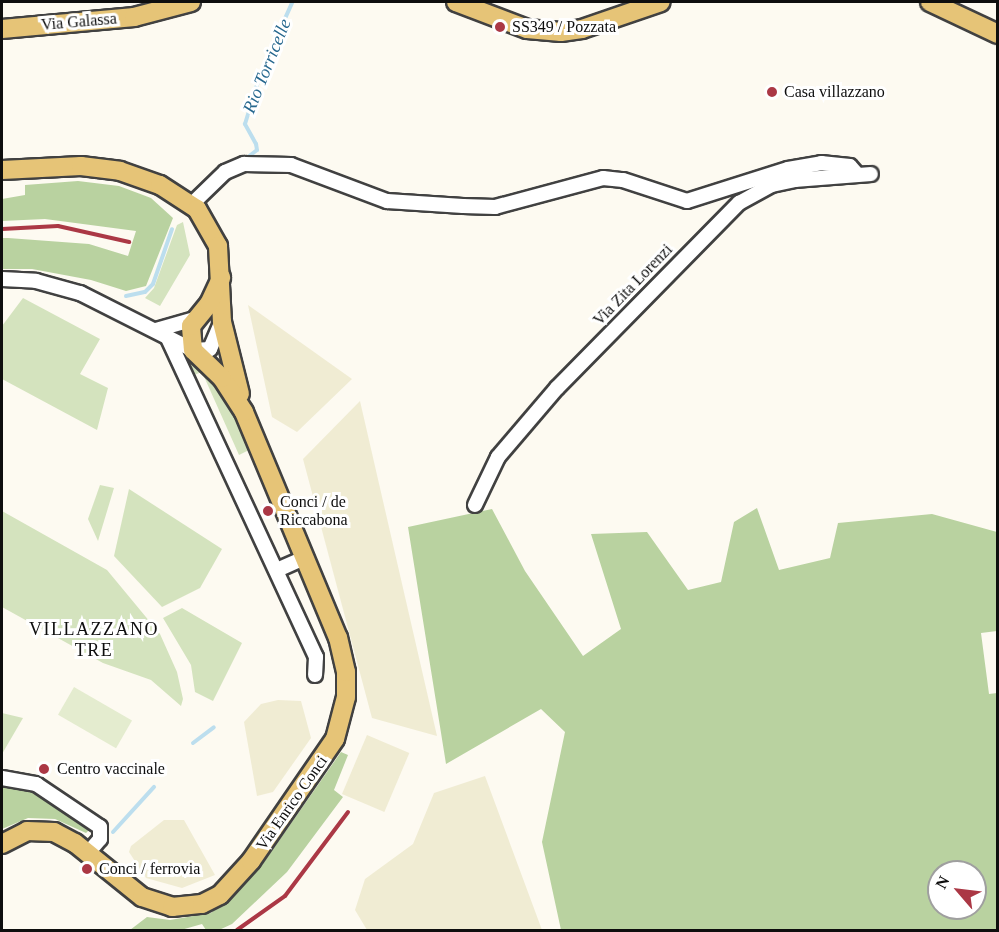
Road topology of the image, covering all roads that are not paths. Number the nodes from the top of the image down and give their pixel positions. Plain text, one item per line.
1 (191, 2) edge
2 (456, 2) edge
3 (661, 2) edge
4 (930, 2) edge
5 (2, 29) edge
6 (998, 34) edge
7 (2, 170) edge
8 (857, 174) junction
9 (871, 174) dead end
10 (192, 204) junction
11 (221, 278) junction
12 (2, 279) edge
13 (195, 319) junction
14 (222, 322) junction
15 (162, 333) junction
16 (192, 351) junction
17 (244, 412) junction
18 (475, 505) dead end
19 (304, 558) junction
20 (277, 570) junction
21 (315, 675) dead end
22 (2, 778) edge
23 (2, 844) edge
24 (87, 854) junction

1 - 5 main road, Via Galassa
2 - 3 main road
4 - 6 main road
7 - 10 main road
8 - 9 street, Via Zita Lorenzi
8 - 10 street
8 - 18 street, Via Zita Lorenzi
10 - 11 main road
11 - 13 main road
11 - 14 main road
12 - 15 street, Via Enrico Conci
13 - 15 street
13 - 16 main road
14 - 16 street
14 - 17 main road
15 - 16 street, Via Enrico Conci
15 - 20 street
16 - 17 main road, Via Enrico Conci
17 - 19 main road, Via Enrico Conci
19 - 20 street
19 - 24 main road, Via Enrico Conci
20 - 21 street
22 - 24 street
23 - 24 main road, Via Enrico Conci

